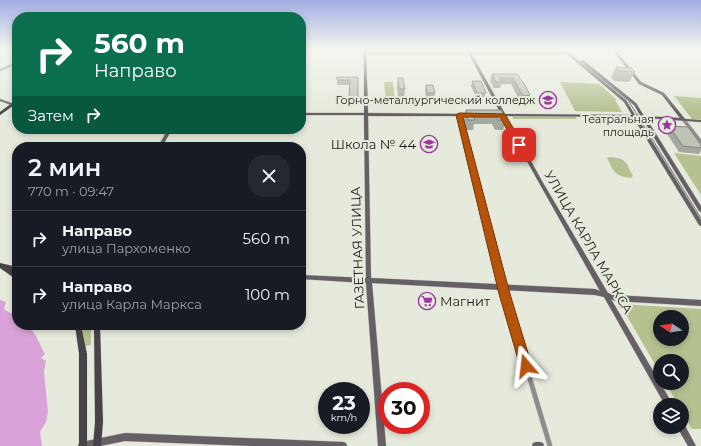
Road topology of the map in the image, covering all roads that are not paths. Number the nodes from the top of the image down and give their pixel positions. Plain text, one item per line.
1 (365, 70) edge
2 (477, 70) edge
3 (589, 70) edge
4 (592, 70) edge
5 (630, 70) edge
6 (0, 100) edge
7 (12, 104) joint
8 (0, 114) edge
9 (306, 114) edge
10 (365, 115) junction
11 (459, 115) junction
12 (500, 115) junction
13 (477, 116) edge
14 (635, 116) junction
15 (642, 116) junction
16 (683, 119) junction
17 (701, 121) edge
18 (701, 142) edge
19 (701, 210) edge
20 (701, 224) edge
21 (0, 266) edge
22 (12, 269) edge
23 (12, 274) edge
24 (306, 277) edge
25 (369, 280) junction
26 (503, 287) junction
27 (605, 294) junction
28 (701, 303) edge
29 (79, 330) edge
30 (97, 330) edge
31 (665, 398) edge
32 (685, 434) edge
33 (97, 444) edge
34 (210, 444) edge
35 (82, 446) edge
36 (343, 446) edge
37 (382, 446) edge
38 (536, 446) edge
39 (540, 446) edge
40 (550, 446) edge
41 (692, 446) edge

1 - 10 main road, ГАЗЕТНАЯ УЛИЦА
2 - 12 main road, УЛИЦА КАРЛА МАРКСА
3 - 14 main road
4 - 15 main road
5 - 16 main road
6 - 7 main road
7 - 8 main road
9 - 10 main road
10 - 11 main road
10 - 25 main road, ГАЗЕТНАЯ УЛИЦА
11 - 13 main road
11 - 26 street
12 - 14 main road
12 - 27 main road, УЛИЦА КАРЛА МАРКСА
14 - 15 main road
14 - 20 main road
15 - 16 main road
15 - 19 main road
16 - 17 main road
16 - 18 street
21 - 22 main road
21 - 23 main road
24 - 25 main road
25 - 26 main road
25 - 37 main road, ГАЗЕТНАЯ УЛИЦА
26 - 27 main road
26 - 40 street
27 - 28 main road
27 - 31 main road, УЛИЦА КАРЛА МАРКСА
29 - 35 main road
30 - 33 main road
32 - 41 main road
33 - 34 main road
33 - 35 main road
34 - 36 main road
38 - 39 main road

